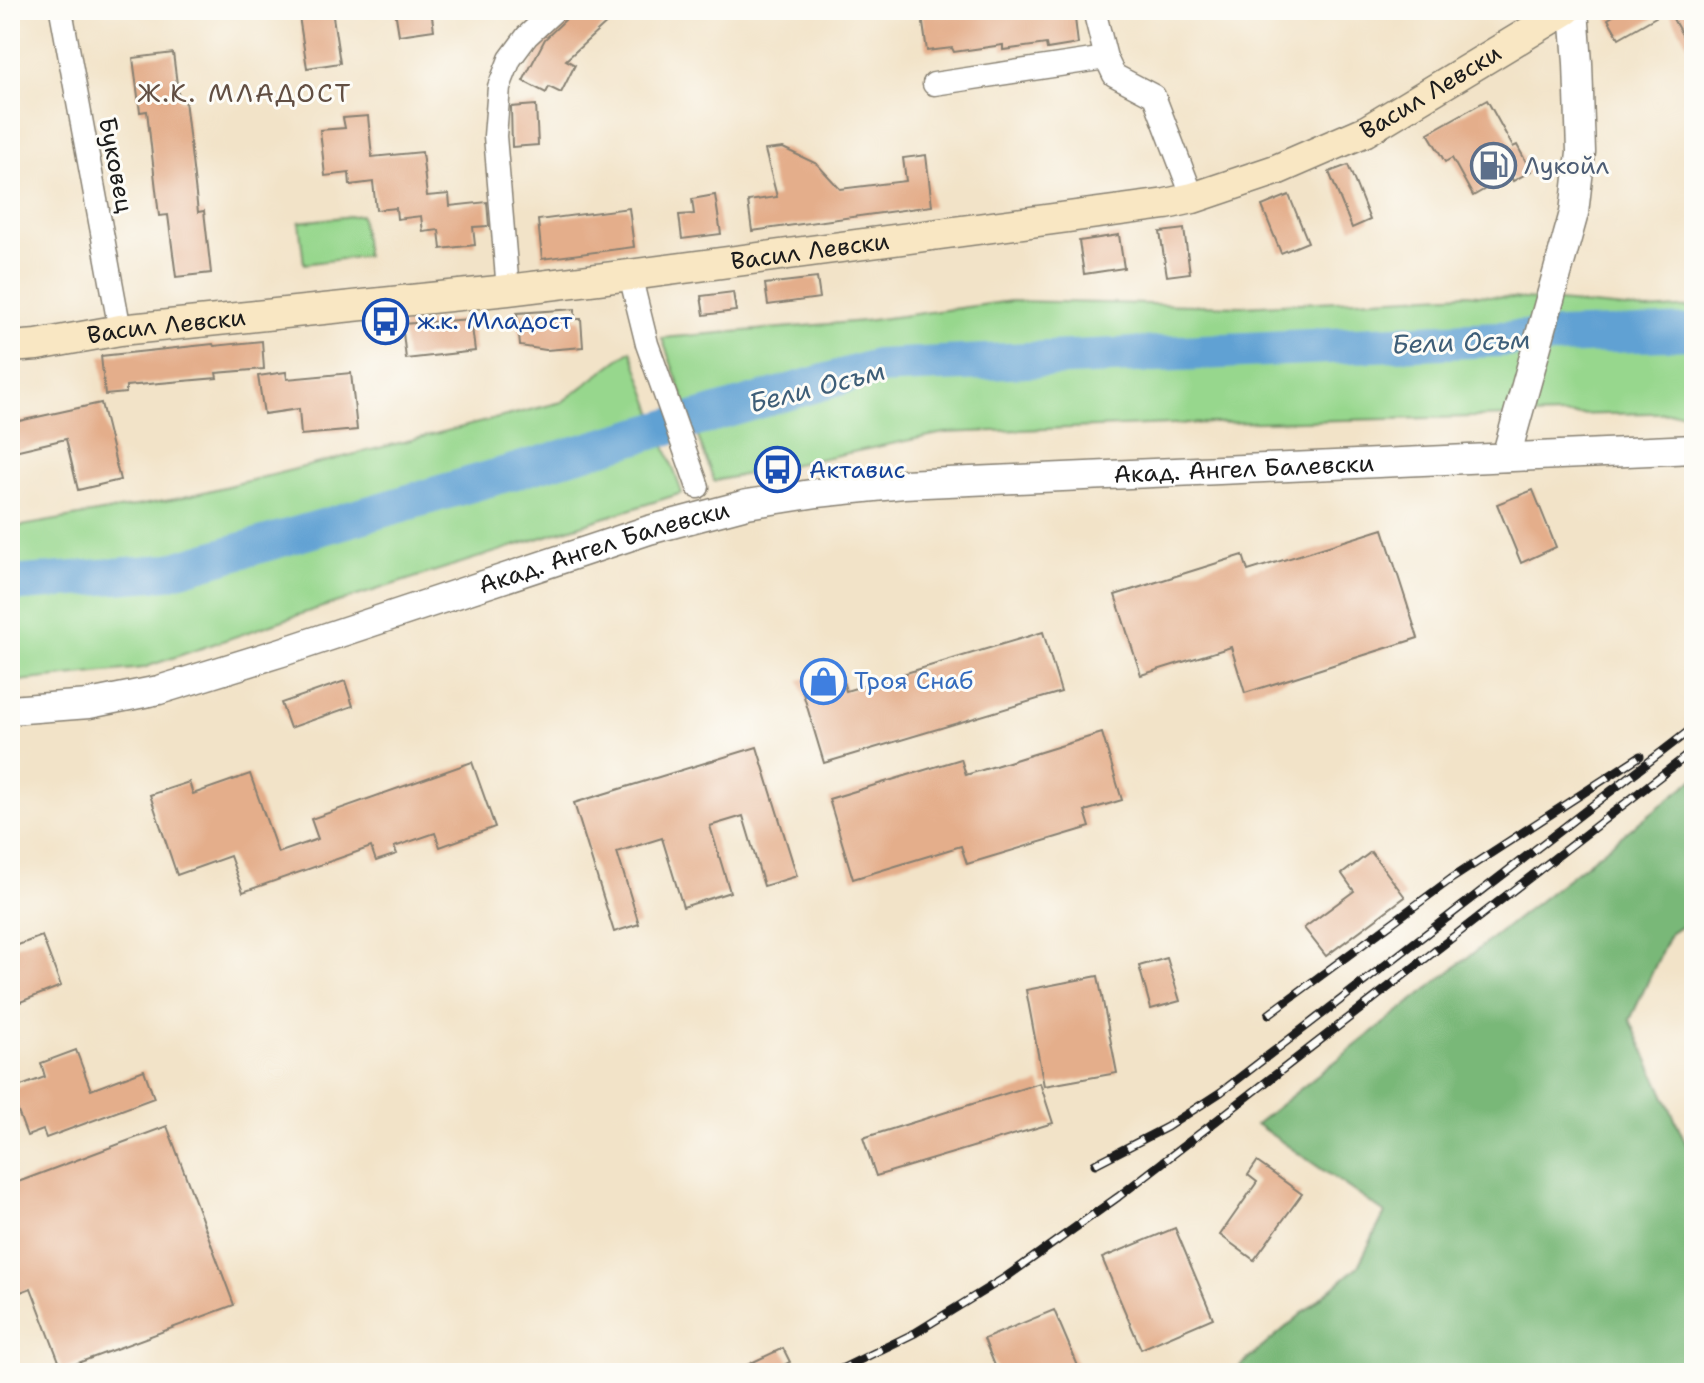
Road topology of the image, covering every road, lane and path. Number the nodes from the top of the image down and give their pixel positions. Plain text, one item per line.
1 (61, 10) edge
2 (555, 10) edge
3 (1094, 10) edge
4 (1566, 10) edge
5 (1574, 10) edge
6 (1106, 58) junction
7 (934, 84) dead end
8 (1193, 198) junction
9 (630, 275) junction
10 (508, 290) junction
11 (120, 330) junction
12 (19, 348) edge
13 (1694, 449) edge
14 (1506, 457) junction
15 (698, 487) dead end
16 (10, 710) edge

1 - 11 street, Буковец
2 - 10 street
3 - 6 street
4 - 8 main road, Васил Левски
5 - 14 street
6 - 7 street
6 - 8 street
8 - 9 main road, Васил Левски
9 - 10 main road, Васил Левски
9 - 15 street
10 - 11 main road, Васил Левски
11 - 12 main road, Васил Левски
13 - 14 street, Акад. Ангел Балевски
14 - 16 street, Акад. Ангел Балевски

